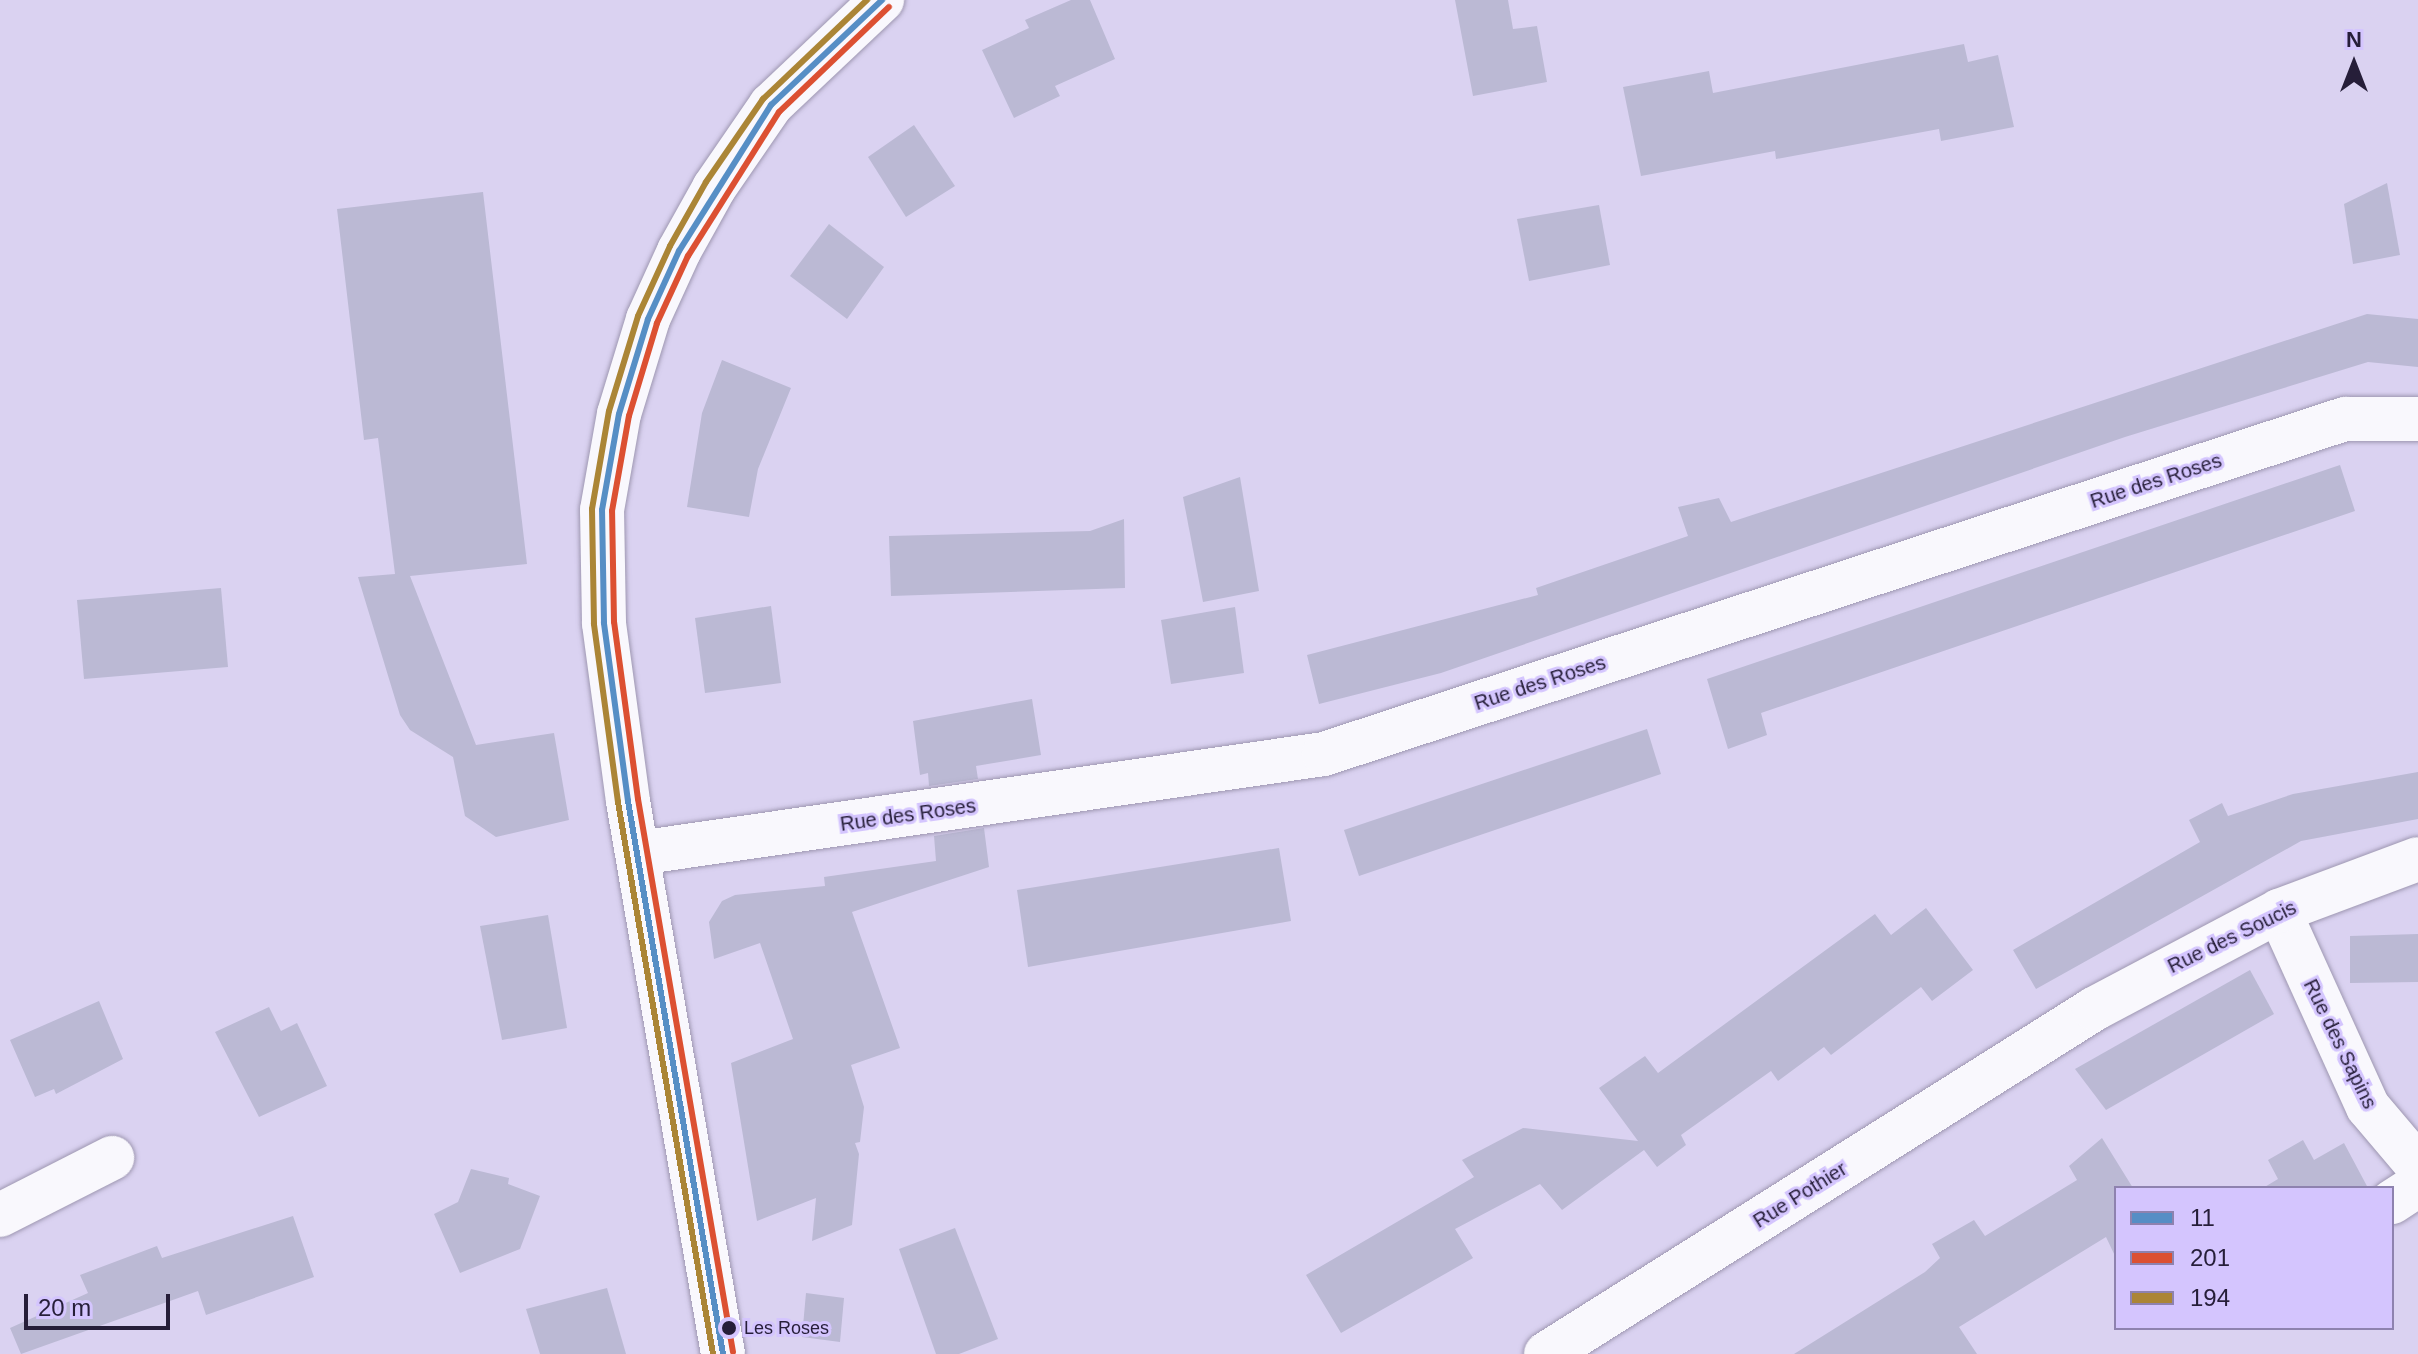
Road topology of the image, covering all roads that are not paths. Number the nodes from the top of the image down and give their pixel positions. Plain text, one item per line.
1 (882, 0) edge
2 (2418, 419) edge
3 (638, 853) junction
4 (2418, 859) edge
5 (2279, 911) junction
6 (2055, 1035) joint
7 (112, 1158) dead end
8 (2418, 1166) edge
9 (2418, 1185) edge
10 (2394, 1201) edge
11 (0, 1215) edge
12 (723, 1354) edge
13 (1546, 1354) edge

1 - 3 street
2 - 3 street, Rue des Roses
3 - 12 street
4 - 5 street, Rue des Soucis
5 - 6 street, Rue des Soucis
5 - 8 street, Rue des Sapins
6 - 13 street, Rue Pothier
7 - 11 street
9 - 10 street

